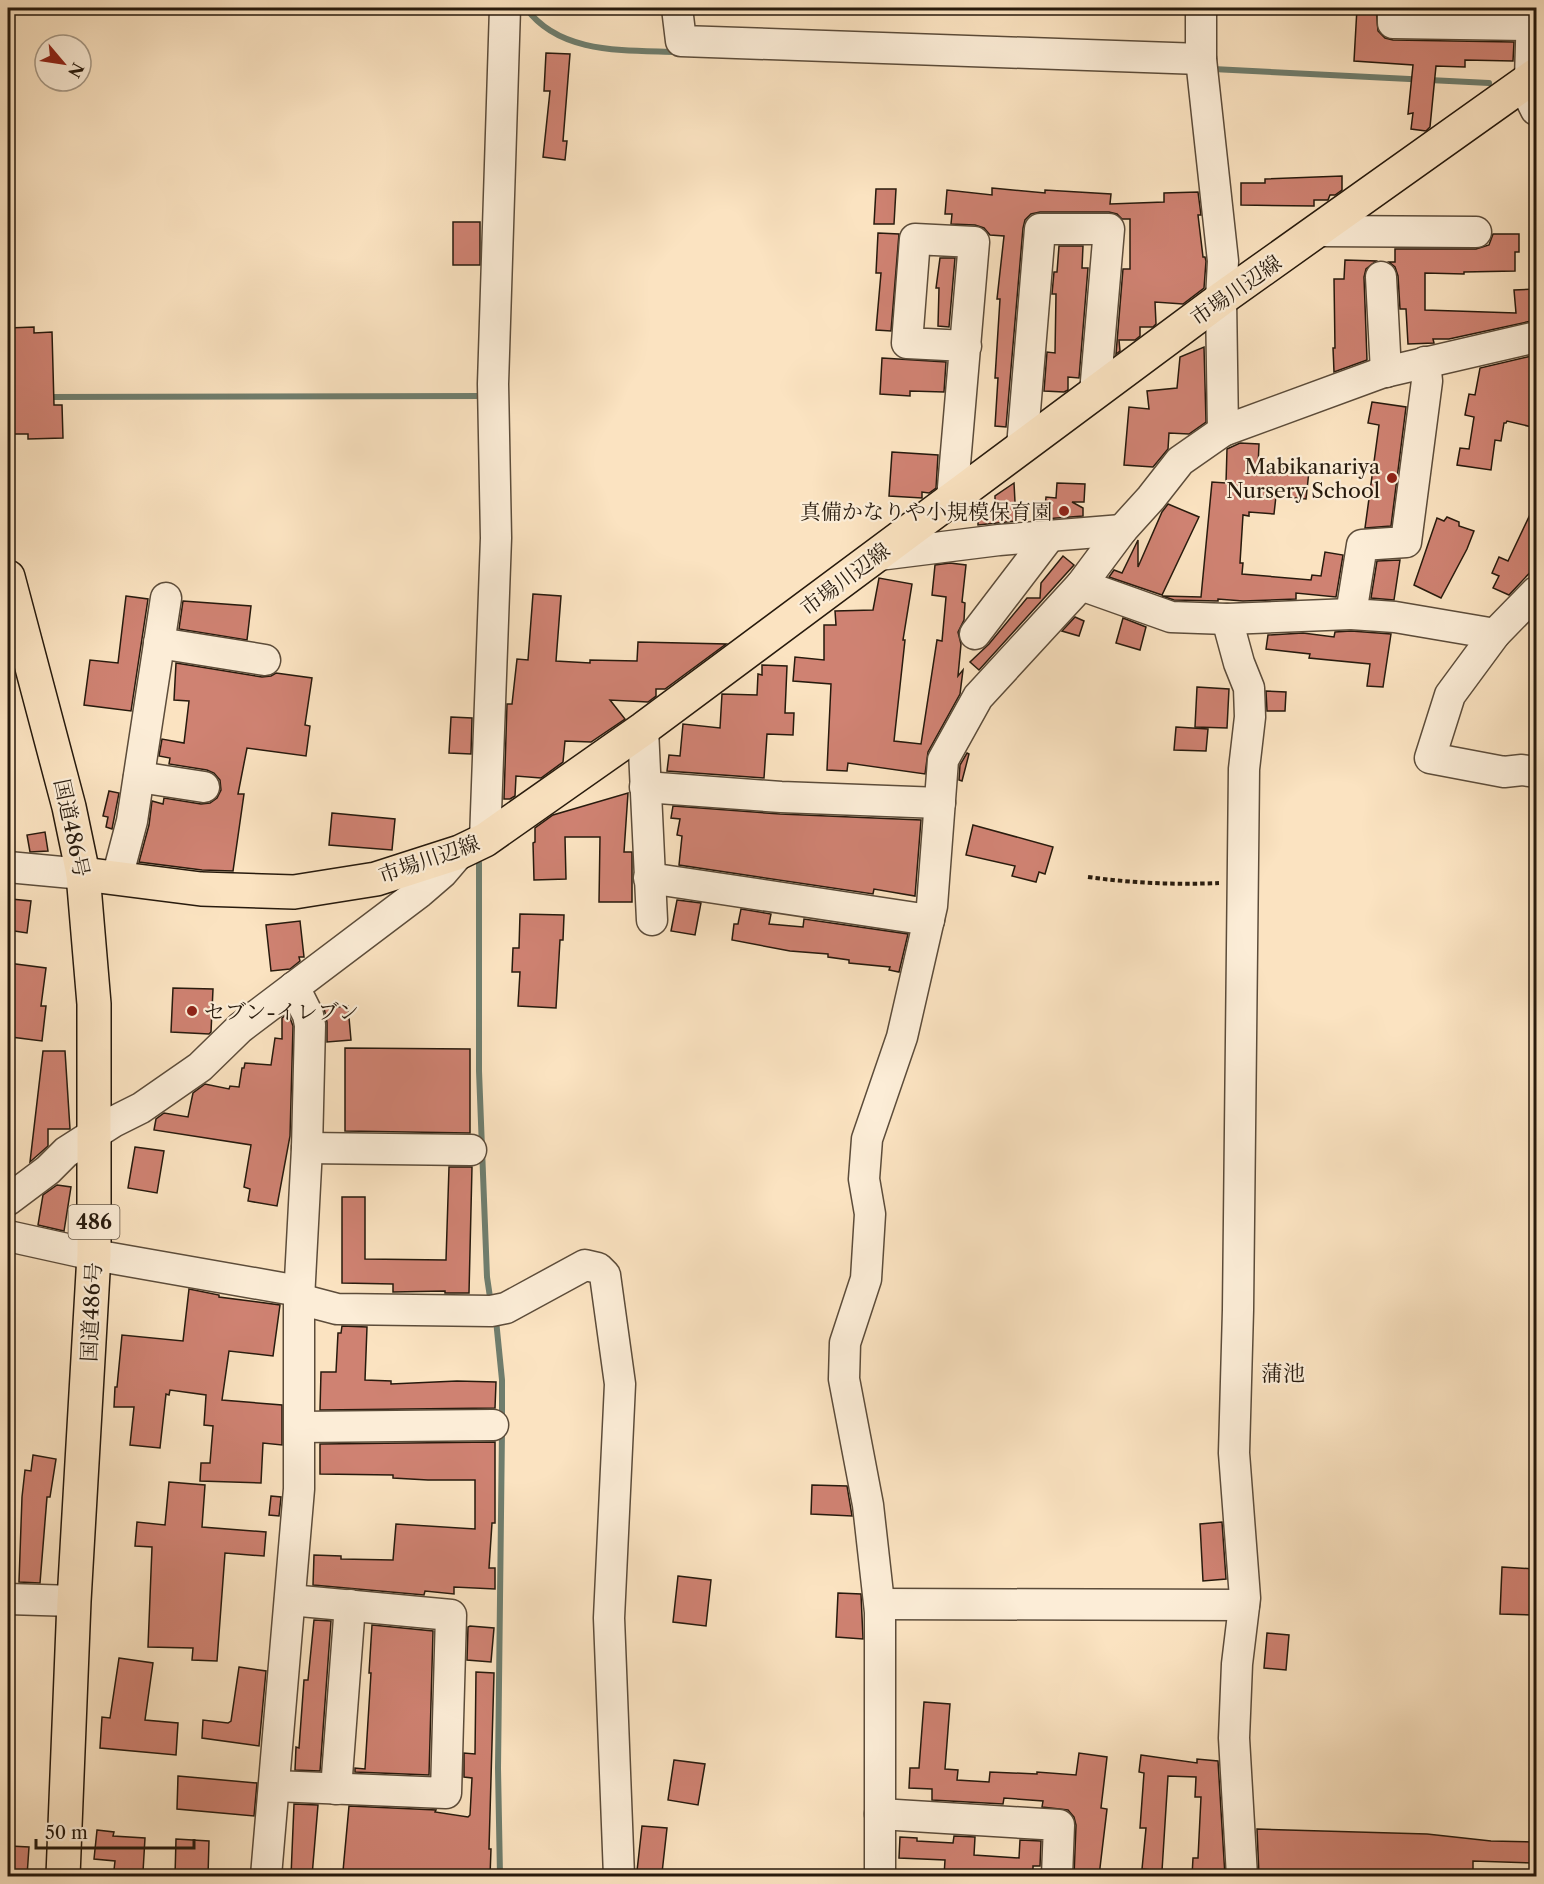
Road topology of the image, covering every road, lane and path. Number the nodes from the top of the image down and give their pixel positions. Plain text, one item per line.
1 (505, 8) edge
2 (676, 8) edge
3 (1201, 8) edge
4 (1393, 8) edge
5 (1480, 16) edge
6 (1532, 16) edge
7 (1200, 59) junction
8 (1532, 87) edge
9 (1320, 231) junction
10 (1476, 232) dead end
11 (1381, 277) dead end
12 (1221, 299) junction
13 (1536, 337) edge
14 (966, 346) dead end
15 (1425, 362) junction
16 (1386, 372) junction
17 (1095, 393) junction
18 (1223, 431) junction
19 (1022, 447) junction
20 (952, 500) junction
21 (1122, 530) junction
22 (1049, 537) junction
23 (879, 555) junction
24 (8, 577) edge
25 (1081, 585) junction
26 (1536, 592) edge
27 (166, 598) dead end
28 (1351, 614) junction
29 (1227, 619) junction
30 (975, 634) dead end
31 (1495, 634) junction
32 (159, 643) junction
33 (265, 660) dead end
34 (643, 729) junction
35 (1536, 772) edge
36 (139, 777) junction
37 (204, 787) dead end
38 (645, 787) junction
39 (940, 803) junction
40 (472, 846) junction
41 (8, 867) edge
42 (83, 874) junction
43 (1088, 877) dead end
44 (117, 878) junction
45 (650, 878) junction
46 (1244, 882) junction
47 (651, 920) dead end
48 (929, 920) junction
49 (294, 987) junction
50 (94, 1134) junction
51 (308, 1148) junction
52 (471, 1150) dead end
53 (8, 1200) edge
54 (8, 1236) edge
55 (94, 1255) junction
56 (299, 1295) junction
57 (493, 1425) dead end
58 (299, 1427) junction
59 (8, 1599) edge
60 (290, 1600) junction
61 (74, 1601) junction
62 (880, 1604) junction
63 (350, 1605) junction
64 (1244, 1605) junction
65 (274, 1786) junction
66 (336, 1789) junction
67 (880, 1814) junction
68 (63, 1876) edge
69 (266, 1876) edge
70 (619, 1876) edge
71 (880, 1876) edge
72 (1057, 1876) edge
73 (1242, 1876) edge

1 - 40 street
2 - 7 street
3 - 7 street
4 - 5 street
5 - 6 street
6 - 8 street
7 - 12 street
8 - 9 main road, 市場川辺線
9 - 10 street
9 - 12 main road, 市場川辺線
11 - 16 street
12 - 17 main road, 市場川辺線
12 - 18 street
13 - 15 street
14 - 20 street
15 - 16 street
15 - 28 street
16 - 18 street
17 - 19 main road, 市場川辺線
17 - 19 street
18 - 21 street
19 - 20 main road, 市場川辺線
20 - 23 main road, 市場川辺線
21 - 22 street
21 - 25 street
22 - 23 street
22 - 30 street
23 - 34 main road, 市場川辺線
24 - 42 main road, 国道486号 / 486
25 - 29 street
25 - 39 street
26 - 31 street
27 - 32 street
28 - 29 street
28 - 31 street
29 - 46 street
31 - 35 street
32 - 33 street
32 - 36 street
34 - 38 street
34 - 40 main road, 市場川辺線
36 - 37 street
36 - 44 street
38 - 39 street
38 - 45 street
39 - 48 street
40 - 44 main road, 市場川辺線
40 - 49 street
41 - 42 street
42 - 44 main road, 市場川辺線
42 - 50 main road, 国道486号 / 486
43 - 46 path
45 - 47 street
45 - 48 street
46 - 64 street
48 - 62 street
49 - 50 street
49 - 51 street
50 - 53 street
50 - 55 main road, 国道486号 / 486
51 - 52 street
51 - 56 street
54 - 55 street
55 - 56 street
55 - 61 main road, 国道486号 / 486
56 - 58 street
56 - 70 street
57 - 58 street
58 - 60 street
59 - 61 street
60 - 63 street
60 - 65 street
61 - 68 main road, 国道486号 / 486
62 - 64 street
62 - 67 street
63 - 66 street
63 - 66 street
64 - 73 street
65 - 66 street
65 - 69 street
67 - 71 street
67 - 72 street

